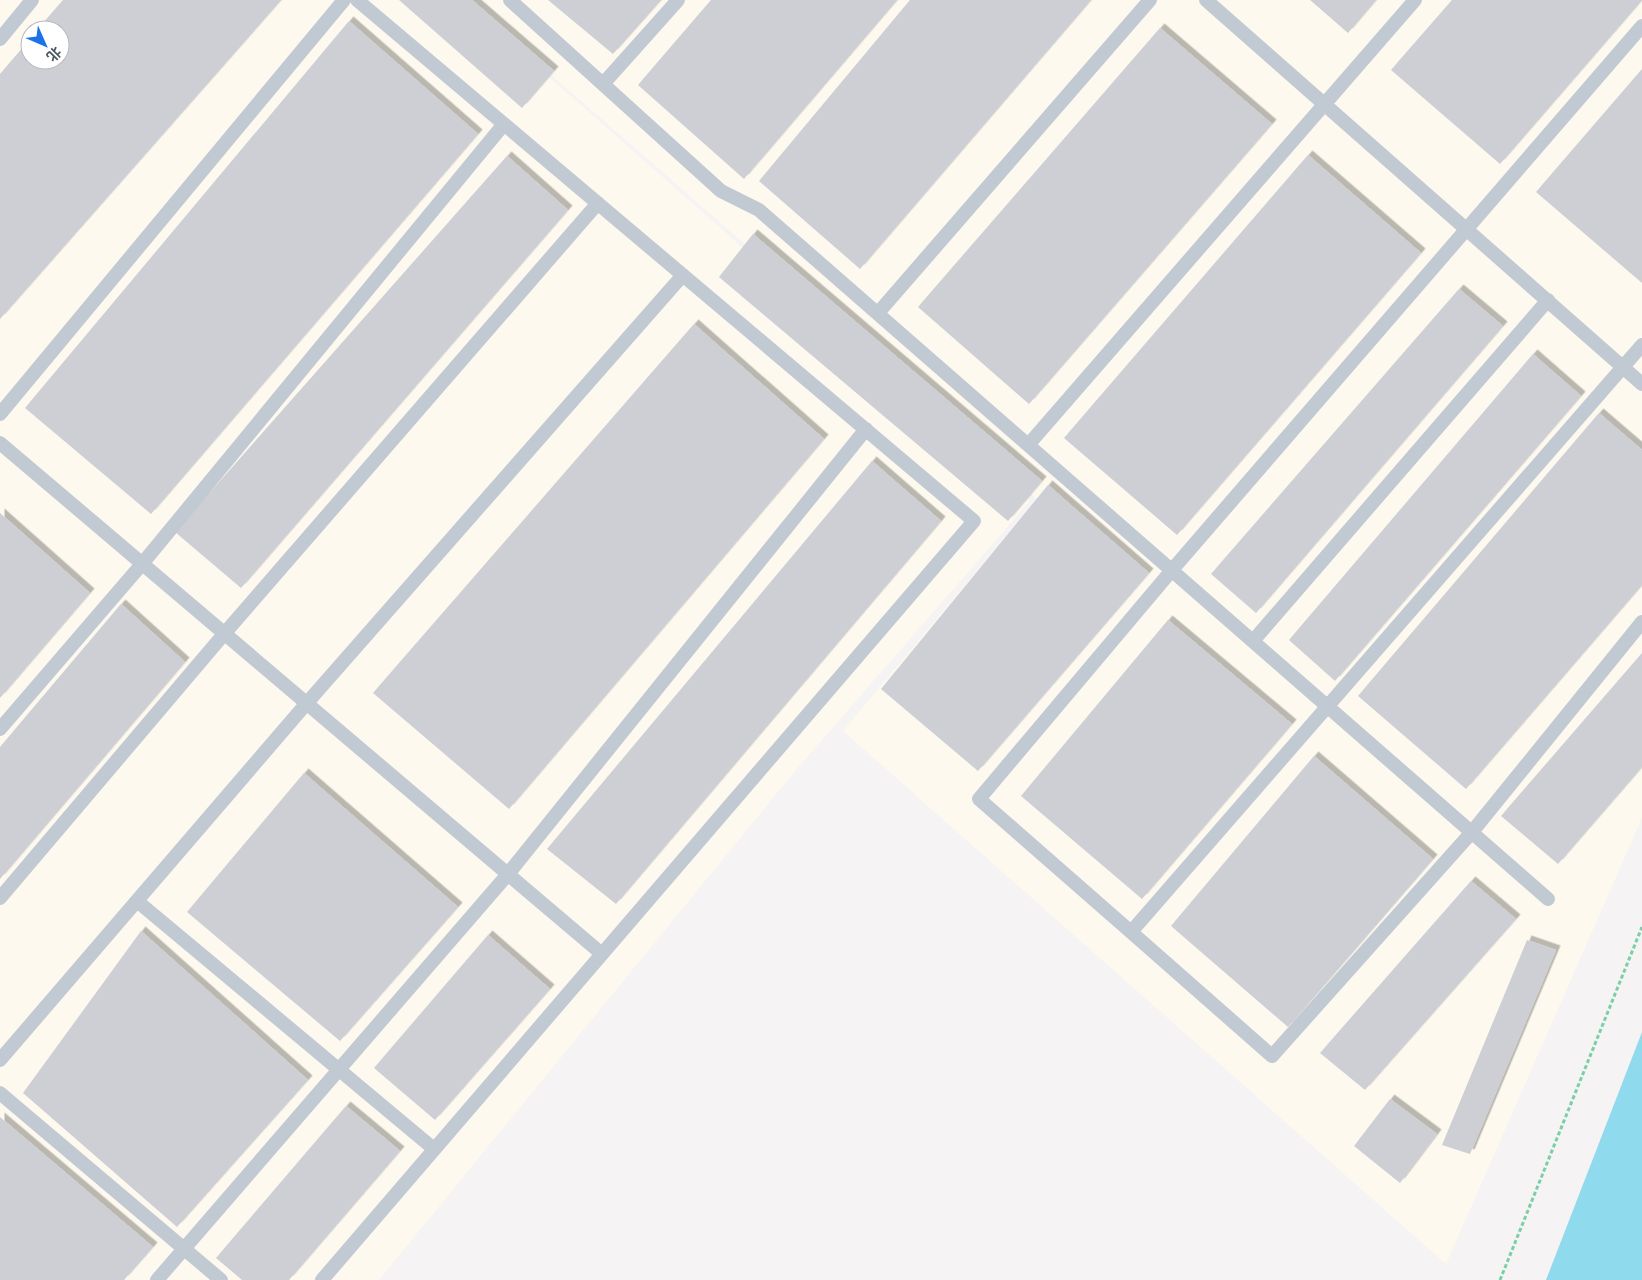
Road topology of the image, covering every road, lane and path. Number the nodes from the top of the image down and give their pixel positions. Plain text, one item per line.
1 (32, 0) edge
2 (344, 0) edge
3 (357, 0) edge
4 (678, 0) edge
5 (1150, 0) edge
6 (1206, 0) edge
7 (1415, 0) edge
8 (514, 1) edge
9 (1642, 26) edge
10 (0, 39) edge
11 (603, 84) junction
12 (1325, 104) junction
13 (504, 124) junction
14 (598, 203) junction
15 (1466, 228) junction
16 (683, 274) junction
17 (1548, 300) junction
18 (878, 312) junction
19 (1642, 345) edge
20 (1624, 368) junction
21 (1642, 384) edge
22 (0, 414) edge
23 (866, 428) junction
24 (0, 443) edge
25 (1029, 444) junction
26 (142, 564) junction
27 (1172, 570) junction
28 (1642, 622) edge
29 (224, 634) junction
30 (1253, 641) junction
31 (306, 704) junction
32 (1328, 707) junction
33 (0, 729) edge
34 (1472, 832) junction
35 (508, 874) junction
36 (0, 898) edge
37 (1548, 899) dead end
38 (136, 901) junction
39 (1642, 927) edge
40 (1132, 932) junction
41 (602, 954) junction
42 (0, 1060) edge
43 (339, 1069) junction
44 (0, 1093) edge
45 (434, 1149) junction
46 (157, 1280) edge
47 (221, 1280) edge
48 (322, 1280) edge
49 (1500, 1280) edge

1 - 10 lane
2 - 22 lane
3 - 13 lane
4 - 11 lane
5 - 18 lane
6 - 12 lane
7 - 12 lane
8 - 11 lane
9 - 15 lane
11 - 18 lane
12 - 15 lane
12 - 25 lane
13 - 14 lane
13 - 26 lane
14 - 16 lane
14 - 29 lane
15 - 17 lane
15 - 27 lane
16 - 23 lane
16 - 31 lane
17 - 20 lane
17 - 30 lane
18 - 25 lane
19 - 20 lane
20 - 21 lane
20 - 32 lane
23 - 35 lane
23 - 41 lane
24 - 26 lane
25 - 27 lane
26 - 29 lane
26 - 33 lane
27 - 30 lane
27 - 40 lane
28 - 34 lane
29 - 31 lane
29 - 36 lane
30 - 32 lane
31 - 35 lane
31 - 38 lane
32 - 34 lane
32 - 40 lane
34 - 37 lane
34 - 40 lane
35 - 41 lane
35 - 43 lane
38 - 42 lane
38 - 43 lane
39 - 49 path
41 - 45 lane
43 - 45 lane
43 - 46 lane
44 - 47 lane
45 - 48 lane

